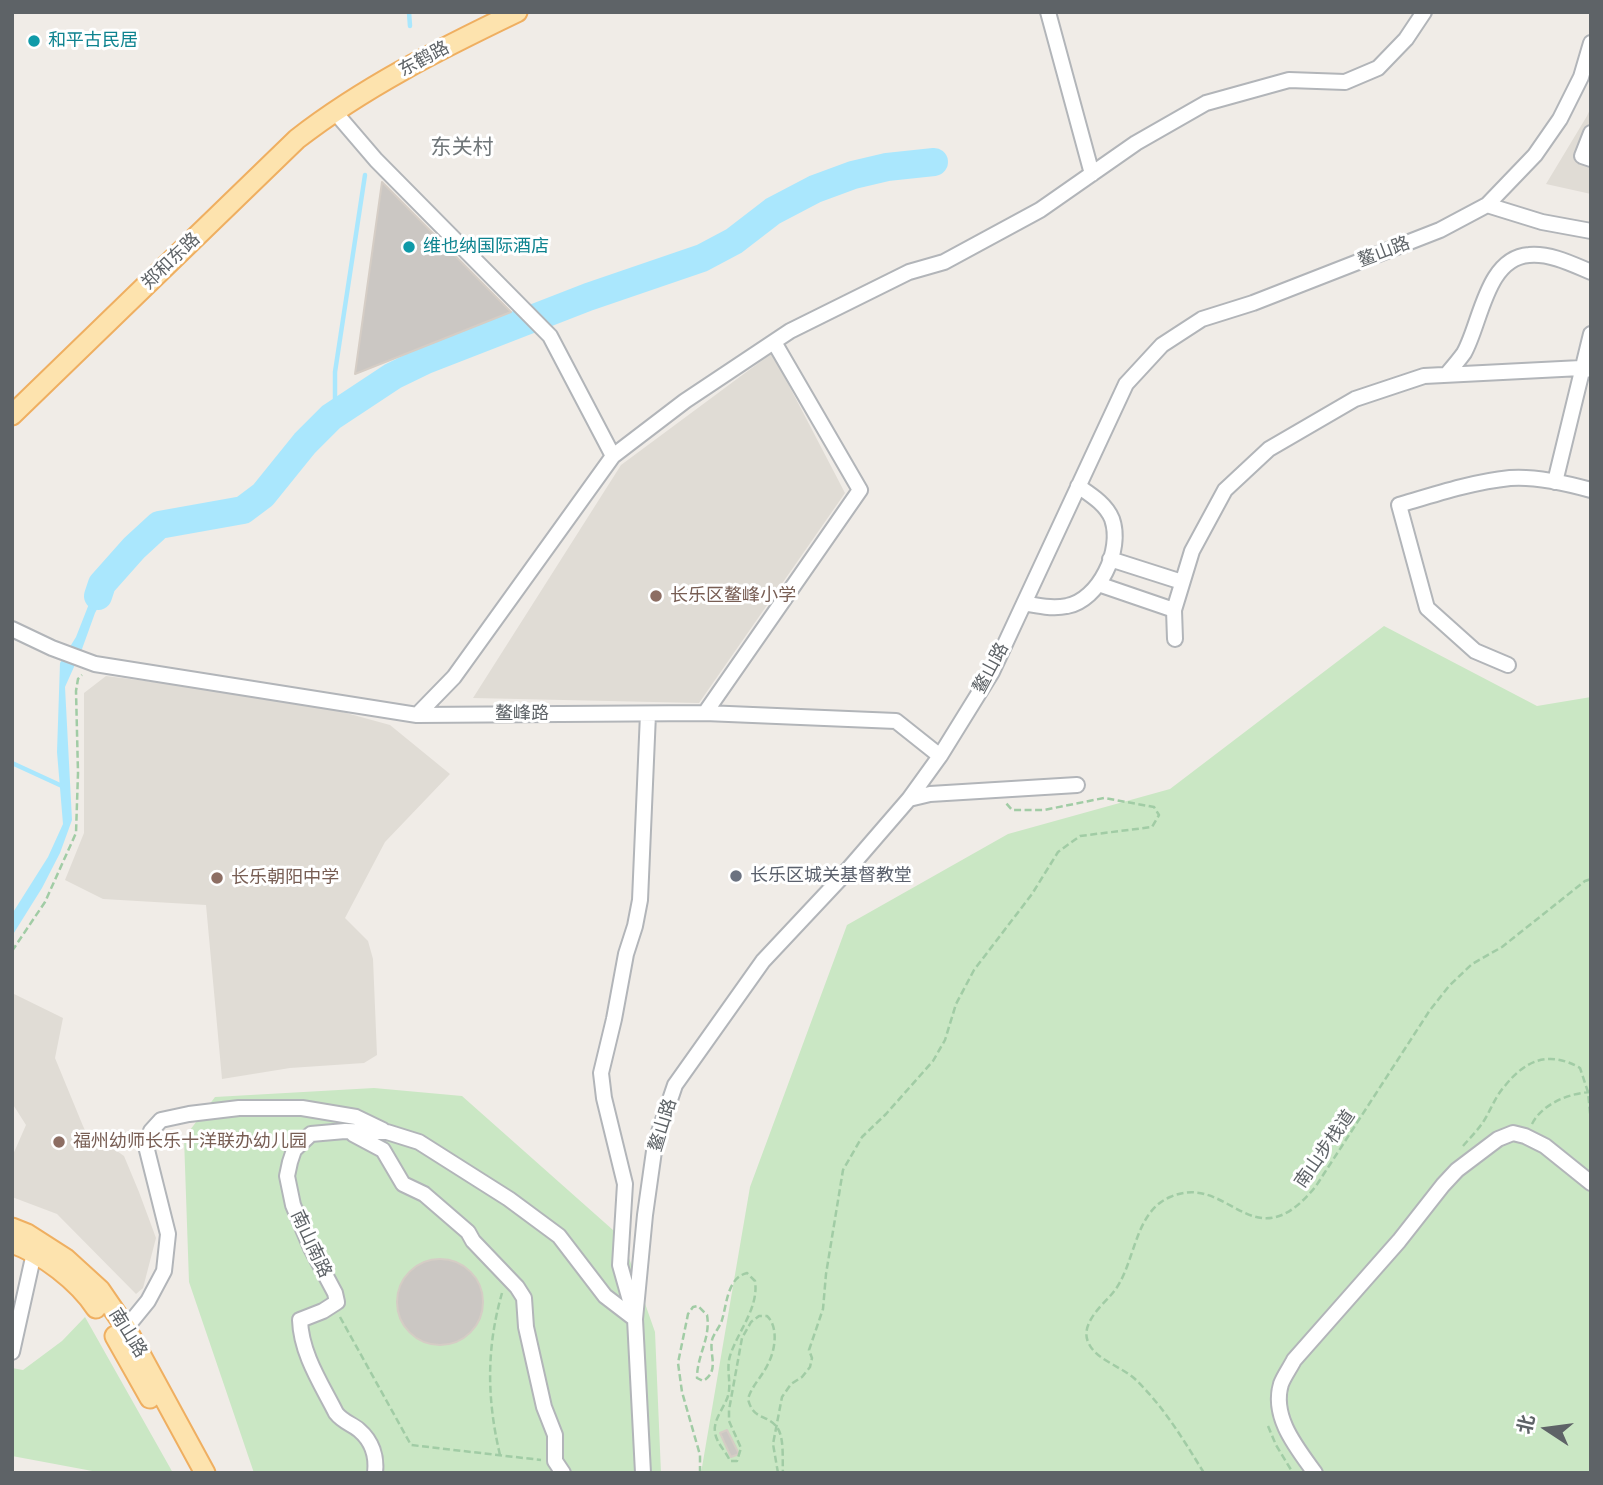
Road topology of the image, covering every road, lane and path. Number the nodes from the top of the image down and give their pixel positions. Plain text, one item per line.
1 (517, 12) edge
2 (1048, 12) edge
3 (1424, 12) edge
4 (1591, 43) edge
5 (334, 111) junction
6 (1591, 133) edge
7 (1591, 159) edge
8 (1091, 174) junction
9 (1487, 205) junction
10 (1591, 231) edge
11 (1591, 272) edge
12 (1591, 334) edge
13 (774, 342) junction
14 (1586, 369) edge
15 (1447, 374) junction
16 (12, 415) edge
17 (613, 456) junction
18 (1555, 482) junction
19 (1078, 486) junction
20 (1591, 490) edge
21 (1110, 559) junction
22 (1182, 582) junction
23 (1101, 585) junction
24 (1024, 603) junction
25 (1174, 610) junction
26 (12, 629) edge
27 (1175, 639) dead end
28 (92, 663) junction
29 (1508, 665) dead end
30 (705, 713) junction
31 (649, 714) junction
32 (417, 715) junction
33 (940, 756) junction
34 (1077, 785) dead end
35 (994, 791) junction
36 (909, 799) junction
37 (1591, 879) edge
38 (12, 951) edge
39 (1591, 1092) edge
40 (345, 1131) junction
41 (387, 1132) junction
42 (1525, 1136) junction
43 (1591, 1183) edge
44 (12, 1228) edge
45 (12, 1243) edge
46 (34, 1253) junction
47 (507, 1277) junction
48 (333, 1305) junction
49 (635, 1319) junction
50 (126, 1328) junction
51 (12, 1352) edge
52 (776, 1425) junction
53 (500, 1455) junction
54 (559, 1467) edge
55 (191, 1473) edge
56 (205, 1473) edge
57 (375, 1473) edge
58 (643, 1473) edge
59 (700, 1473) edge
60 (778, 1473) edge
61 (783, 1473) edge
62 (1204, 1473) edge
63 (1315, 1473) edge

1 - 5 main road, 东鹤路
2 - 8 street
3 - 8 street
4 - 9 street, 鳌山路
5 - 16 main road, 郑和东路
5 - 17 street
6 - 7 street
8 - 13 street
9 - 10 street
9 - 19 street, 鳌山路
11 - 15 street
12 - 14 street
13 - 17 street
13 - 30 street
14 - 15 street
14 - 18 street
15 - 22 street
17 - 32 street
18 - 20 street
18 - 29 street
19 - 21 street
19 - 24 street, 鳌山路
21 - 22 street
21 - 23 street
22 - 25 street
23 - 24 street
23 - 25 street
24 - 33 street, 鳌山路
25 - 27 street
26 - 28 street, 鳌峰路
28 - 32 street, 鳌峰路
28 - 38 path
30 - 31 street, 鳌峰路
30 - 33 street, 鳌峰路
31 - 32 street, 鳌峰路
31 - 49 street
33 - 36 street, 鳌山路
34 - 35 street
35 - 36 street
35 - 52 path
36 - 49 street, 鳌山路
37 - 62 path, 南山步栈道
39 - 42 path
40 - 41 street, 南山南路
40 - 47 street
40 - 48 street, 南山南路
41 - 49 street, 南山南路
41 - 50 street
42 - 43 street
42 - 63 street
44 - 50 main road, 南山路
45 - 46 main road, 南山路
46 - 51 street
46 - 55 main road, 南山路
47 - 53 path
47 - 54 street
48 - 53 path
48 - 57 street
49 - 58 street, 鳌山路
50 - 56 main road, 南山路
52 - 59 path
52 - 60 path
52 - 61 path
53 - 54 path

